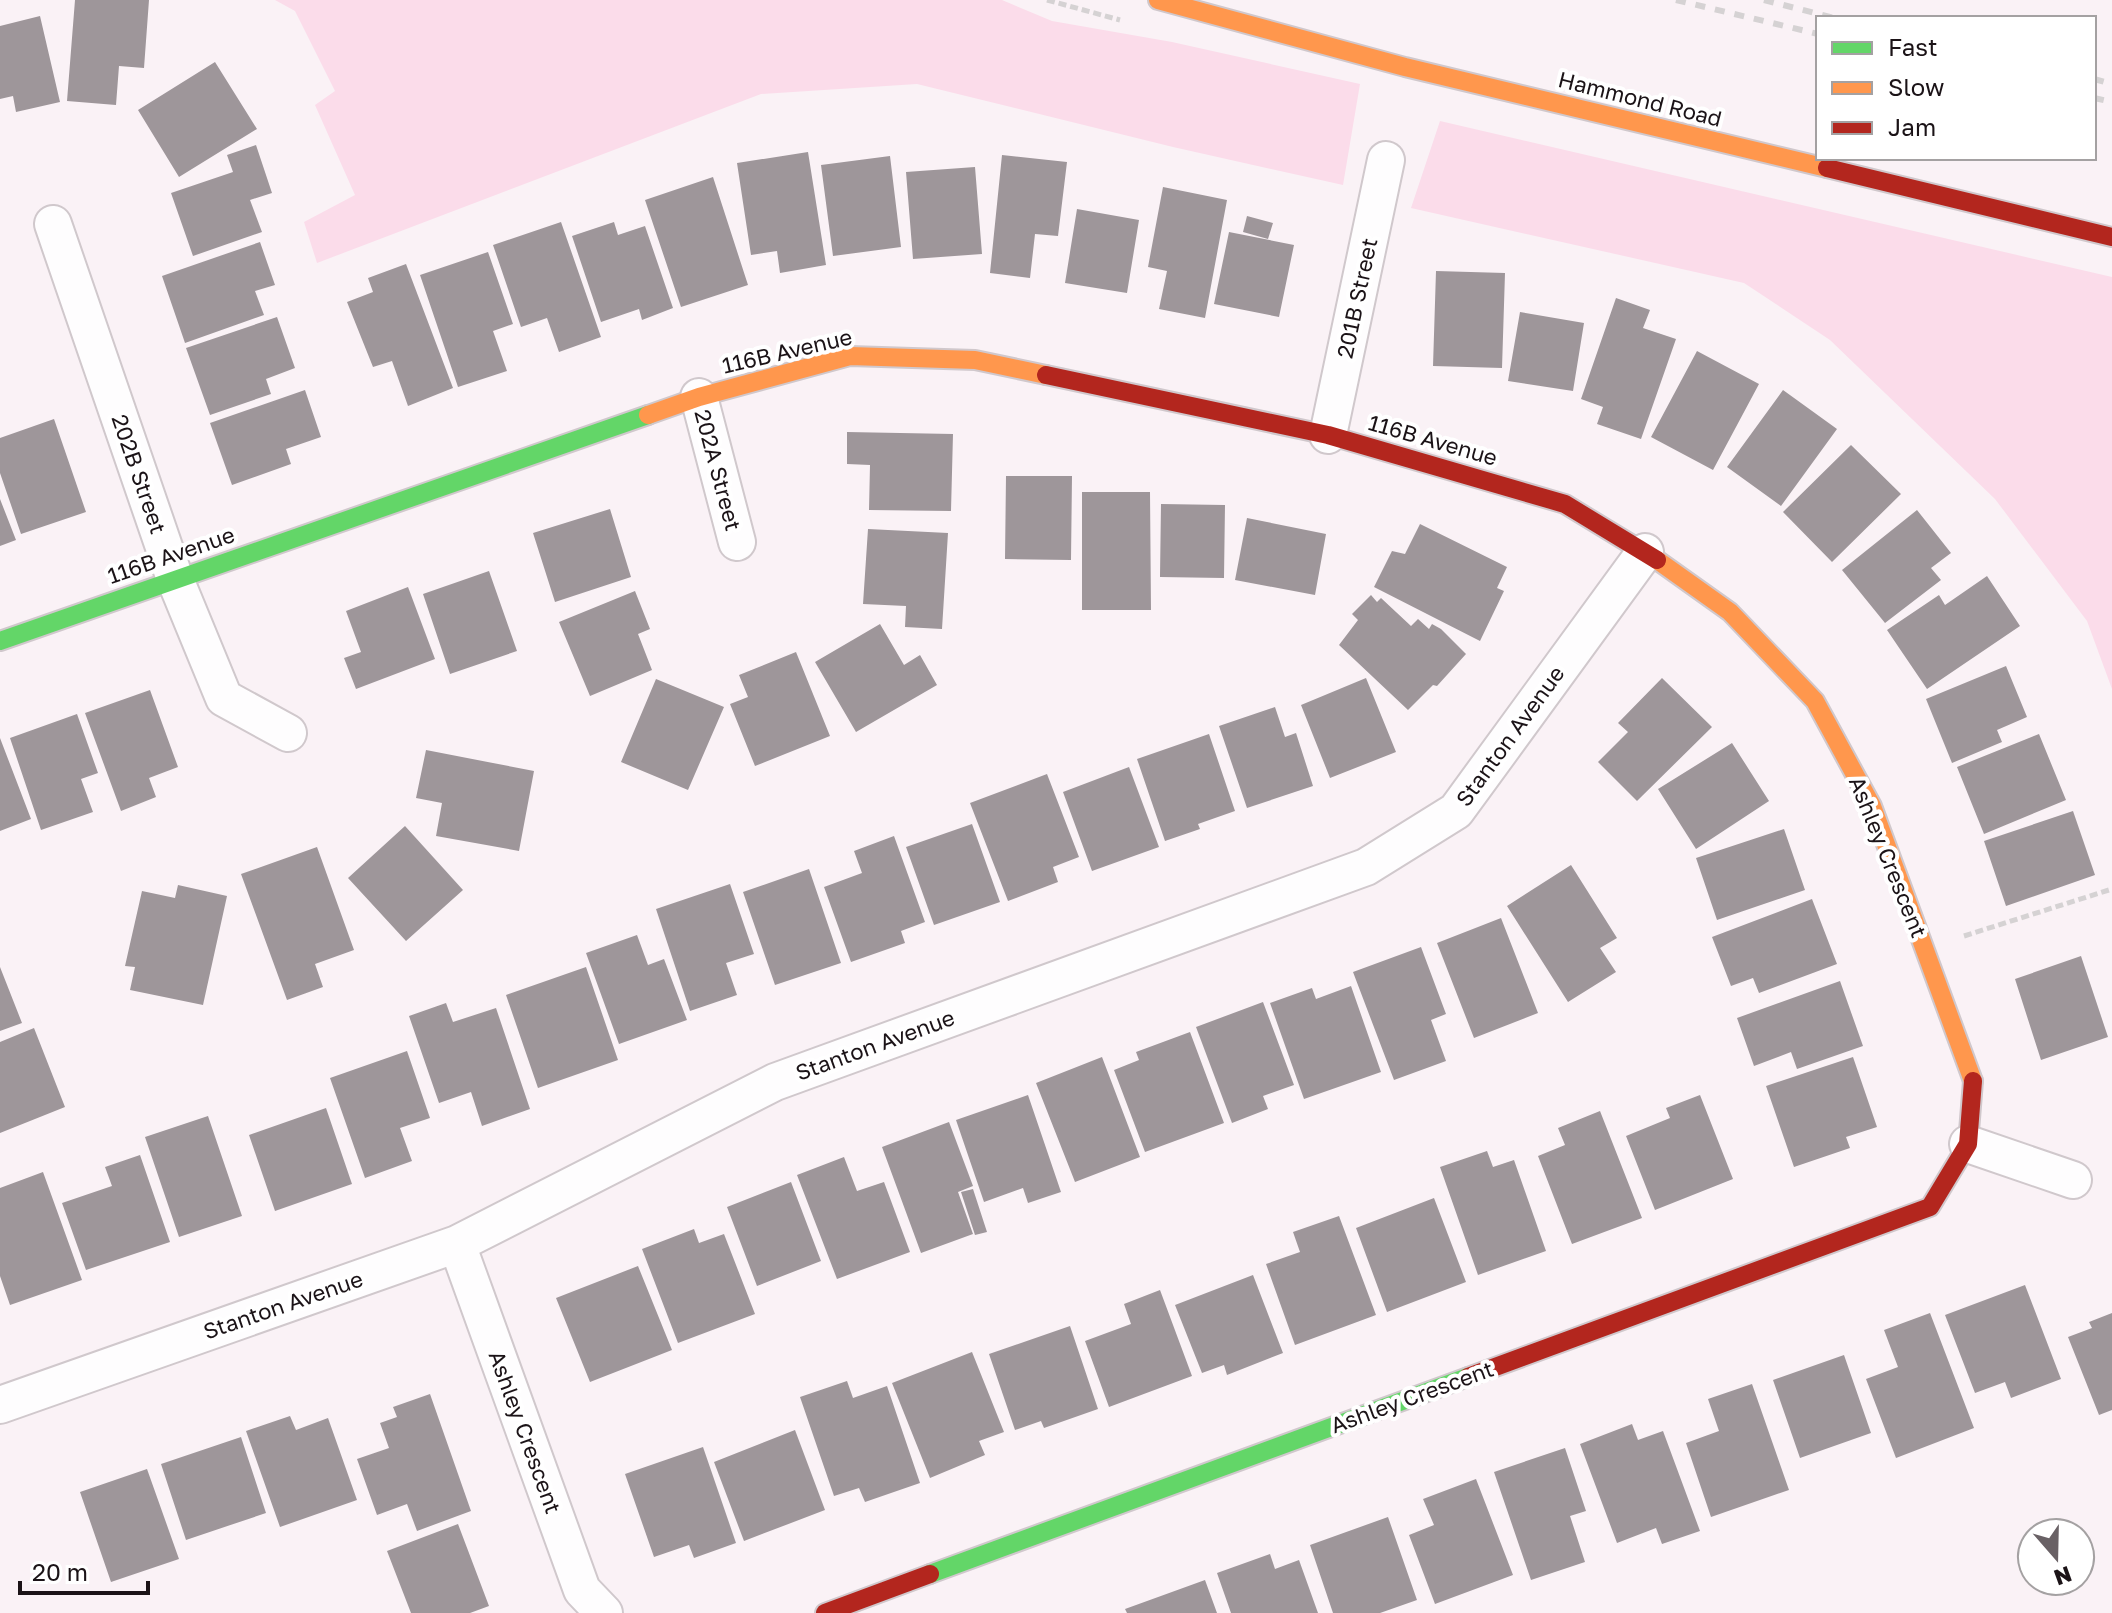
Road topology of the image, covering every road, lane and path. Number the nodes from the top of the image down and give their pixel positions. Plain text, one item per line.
1 (1158, 0) edge
2 (1386, 160) dead end
3 (53, 224) dead end
4 (2112, 237) edge
5 (699, 397) junction
6 (1328, 435) junction
7 (737, 542) dead end
8 (1645, 552) junction
9 (175, 579) junction
10 (0, 641) edge
11 (288, 733) dead end
12 (2112, 889) edge
13 (1925, 950) junction
14 (1968, 1144) junction
15 (2073, 1180) dead end
16 (457, 1244) junction
17 (0, 1405) edge
18 (604, 1613) edge
19 (825, 1613) edge

1 - 4 street, Hammond Road
2 - 6 street, 201B Street
3 - 9 street, 202B Street
5 - 6 street, 116B Avenue
5 - 7 street, 202A Street
5 - 9 street, 116B Avenue
6 - 8 street, 116B Avenue
8 - 13 street, Ashley Crescent
8 - 16 street, Stanton Avenue
9 - 10 street, 116B Avenue
9 - 11 street, 202B Street
12 - 13 path
13 - 14 street, Ashley Crescent
14 - 15 street
14 - 19 street, Ashley Crescent
16 - 17 street, Stanton Avenue
16 - 18 street, Ashley Crescent

